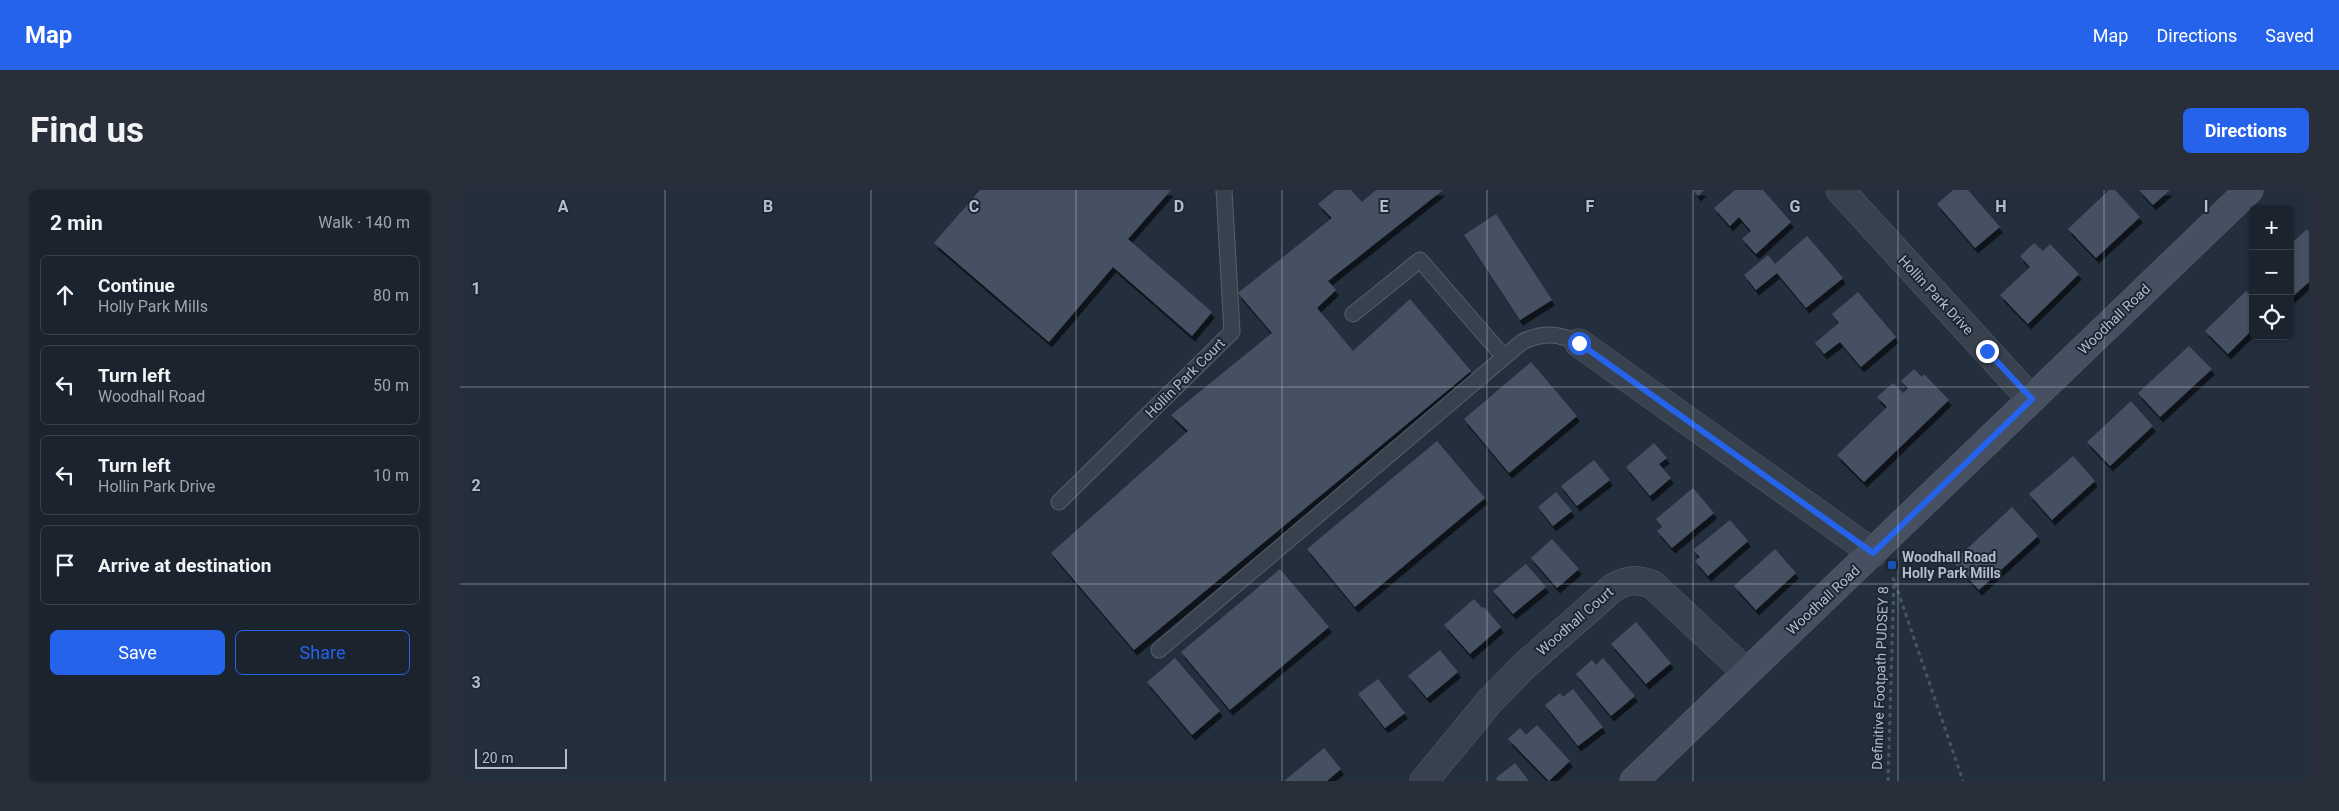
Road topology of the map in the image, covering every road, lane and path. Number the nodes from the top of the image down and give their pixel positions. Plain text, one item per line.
1 (1224, 190) edge
2 (1840, 190) edge
3 (2249, 190) edge
4 (1353, 314) dead end
5 (1579, 343) joint
6 (1504, 357) junction
7 (2032, 399) junction
8 (1059, 502) dead end
9 (1873, 553) junction
10 (1894, 580) junction
11 (1159, 650) dead end
12 (1746, 672) junction
13 (1424, 781) edge
14 (1634, 781) edge
15 (1888, 781) edge
16 (1963, 781) edge

1 - 8 lane, Hollin Park Court
2 - 7 street, Hollin Park Drive
3 - 7 street, Woodhall Road
4 - 6 lane
5 - 6 lane
5 - 9 street
6 - 11 lane
7 - 9 street, Woodhall Road
9 - 10 path, Definitive Footpath PUDSEY 8
9 - 12 street, Woodhall Road
10 - 15 path, Definitive Footpath PUDSEY 8
10 - 16 path
12 - 13 street, Woodhall Court
12 - 14 street, Woodhall Road

